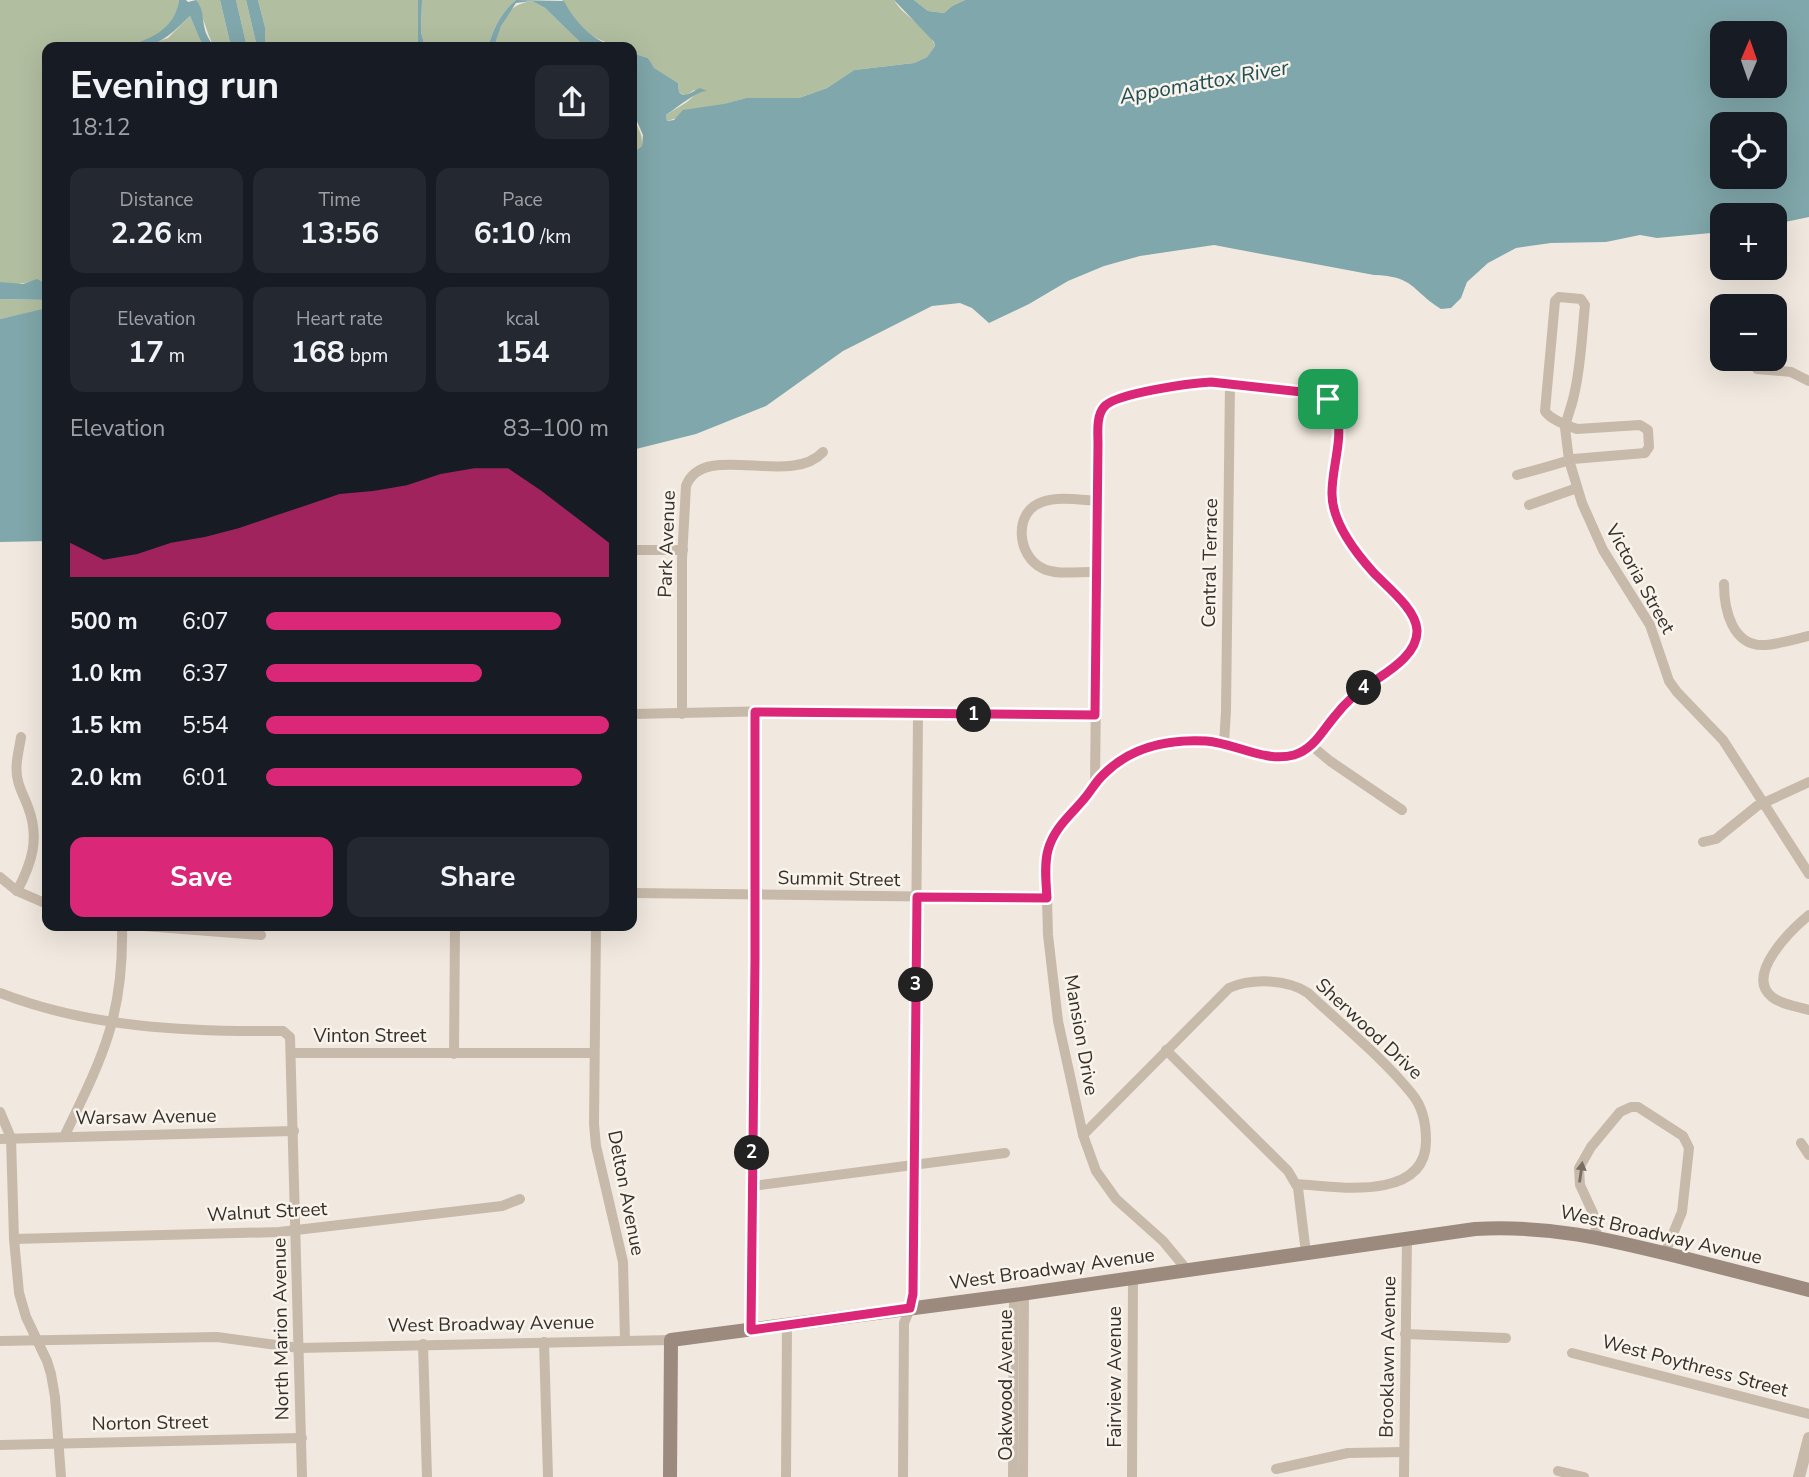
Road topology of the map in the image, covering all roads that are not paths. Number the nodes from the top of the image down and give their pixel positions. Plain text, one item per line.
1 (1780, 371) edge
2 (1809, 381) edge
3 (1230, 384) junction
4 (1566, 423) junction
5 (823, 452) dead end
6 (1569, 460) junction
7 (1517, 475) dead end
8 (1577, 488) junction
9 (1098, 501) junction
10 (1529, 505) dead end
11 (637, 550) edge
12 (683, 550) junction
13 (1097, 572) junction
14 (1724, 584) dead end
15 (1809, 636) edge
16 (755, 712) junction
17 (637, 714) edge
18 (682, 714) junction
19 (918, 714) junction
20 (1095, 715) junction
21 (21, 737) dead end
22 (1224, 744) junction
23 (1312, 746) junction
24 (1809, 782) edge
25 (1095, 783) junction
26 (1764, 803) junction
27 (1402, 810) dead end
28 (1703, 842) dead end
29 (1809, 874) edge
30 (0, 877) edge
31 (17, 891) junction
32 (637, 894) edge
33 (755, 895) junction
34 (917, 897) junction
35 (1047, 898) junction
36 (42, 902) edge
37 (1809, 915) edge
38 (122, 931) edge
39 (224, 931) edge
40 (455, 931) edge
41 (596, 931) edge
42 (261, 935) dead end
43 (0, 993) edge
44 (1809, 1010) edge
45 (114, 1023) junction
46 (1166, 1050) junction
47 (290, 1053) junction
48 (454, 1054) junction
49 (594, 1054) junction
50 (0, 1112) edge
51 (294, 1131) junction
52 (1083, 1135) junction
53 (64, 1137) junction
54 (5, 1139) edge
55 (1801, 1143) dead end
56 (1005, 1153) dead end
57 (1809, 1155) edge
58 (915, 1165) junction
59 (1297, 1184) junction
60 (753, 1186) junction
61 (520, 1199) dead end
62 (296, 1231) junction
63 (1597, 1236) junction
64 (1407, 1238) junction
65 (14, 1239) junction
66 (1306, 1253) junction
67 (1665, 1253) junction
68 (1188, 1270) junction
69 (1133, 1278) junction
70 (1809, 1290) edge
71 (1019, 1294) junction
72 (910, 1308) junction
73 (787, 1325) junction
74 (751, 1330) junction
75 (1405, 1334) junction
76 (1506, 1338) dead end
77 (37, 1340) junction
78 (625, 1340) junction
79 (671, 1340) junction
80 (0, 1341) edge
81 (544, 1342) junction
82 (423, 1344) junction
83 (299, 1348) junction
84 (1572, 1353) dead end
85 (1809, 1414) edge
86 (302, 1438) junction
87 (1809, 1438) edge
88 (60, 1443) junction
89 (0, 1445) edge
90 (1404, 1452) junction
91 (1276, 1469) dead end
92 (1558, 1471) dead end
93 (61, 1477) edge
94 (302, 1477) edge
95 (428, 1477) edge
96 (548, 1477) edge
97 (670, 1477) edge
98 (786, 1477) edge
99 (902, 1477) edge
100 (1013, 1477) edge
101 (1023, 1477) edge
102 (1132, 1477) edge
103 (1404, 1477) edge
104 (1584, 1477) edge
105 (1799, 1477) edge

1 - 2 street
3 - 9 street
3 - 22 street, Central Terrace
3 - 23 street
4 - 4 street, Victoria Street
4 - 6 street, Victoria Street
4 - 6 street
5 - 12 street, Park Avenue
6 - 7 street
6 - 8 street, Victoria Street
8 - 10 street
8 - 26 street, Victoria Street
9 - 13 street
9 - 13 street
11 - 12 street
12 - 18 street, Park Avenue
13 - 20 street
14 - 15 street
16 - 18 street
16 - 19 street
16 - 33 street
17 - 18 street
19 - 20 street
19 - 34 street
20 - 25 street
21 - 31 street
22 - 23 street, Mansion Drive
22 - 25 street, Mansion Drive
23 - 27 street
24 - 26 street
25 - 35 street, Mansion Drive
26 - 28 street
26 - 29 street, Victoria Street
30 - 31 street
31 - 36 street
32 - 33 street, Summit Street
33 - 34 street, Summit Street
33 - 60 street
34 - 35 street, Summit Street
34 - 58 street
35 - 52 street, Mansion Drive
37 - 44 street
38 - 45 street
39 - 42 street
40 - 48 street
41 - 49 street, Delton Avenue
43 - 45 street, Vinton Street
45 - 47 street, Vinton Street
45 - 53 street
46 - 52 street, Sherwood Drive
46 - 59 street
46 - 59 street, Sherwood Drive
47 - 48 street, Vinton Street
47 - 51 street, North Marion Avenue
48 - 49 street, Vinton Street
49 - 78 street, Delton Avenue
50 - 54 street
51 - 53 street, Warsaw Avenue
51 - 62 street, North Marion Avenue
52 - 68 street, Mansion Drive
53 - 54 street, Warsaw Avenue
54 - 65 street
55 - 57 street
56 - 58 street
58 - 60 street
58 - 72 street
59 - 66 street
60 - 74 street
61 - 62 street, Walnut Street
62 - 65 street, Walnut Street
62 - 83 street, North Marion Avenue
63 - 64 main road, West Broadway Avenue
63 - 67 main road, West Broadway Avenue
63 -> 67 street
64 - 66 main road, West Broadway Avenue
64 - 75 street, Brooklawn Avenue
65 - 77 street
66 - 68 main road, West Broadway Avenue
67 - 70 main road, West Broadway Avenue
68 - 69 main road, West Broadway Avenue
69 - 71 main road, West Broadway Avenue
69 - 102 street, Fairview Avenue
71 - 72 main road, West Broadway Avenue
71 - 100 street, Oakwood Avenue
71 - 101 street, Oakwood Avenue
72 - 73 main road, West Broadway Avenue
72 - 99 street
73 - 74 main road, West Broadway Avenue
73 - 98 street
74 - 79 main road, West Broadway Avenue
75 - 76 street
75 - 90 street, Brooklawn Avenue
77 - 80 street, West Broadway Avenue
77 - 83 street, West Broadway Avenue
77 - 88 street
78 - 79 street, West Broadway Avenue
78 - 81 street, West Broadway Avenue
79 - 97 main road
81 - 82 street, West Broadway Avenue
81 - 96 street
82 - 83 street, West Broadway Avenue
82 - 95 street
83 - 86 street, North Marion Avenue
84 - 85 street, West Poythress Street
86 - 88 street, Norton Street
86 - 94 street, North Marion Avenue
87 - 105 street
88 - 89 street, Norton Street
88 - 93 street
90 - 91 street
90 - 103 street, Brooklawn Avenue
92 - 104 street

